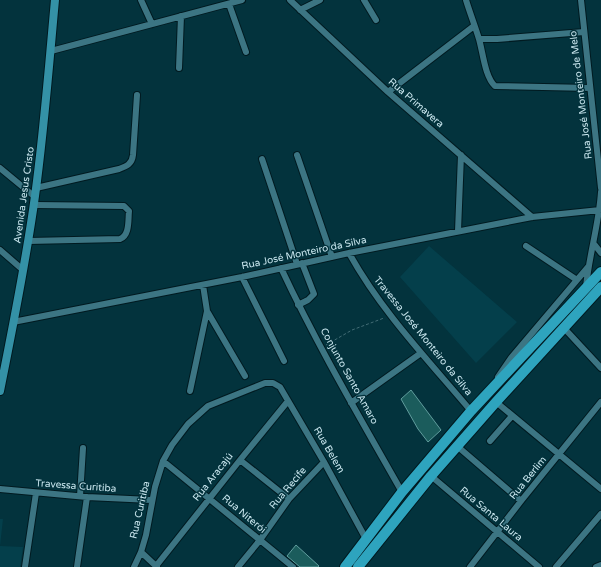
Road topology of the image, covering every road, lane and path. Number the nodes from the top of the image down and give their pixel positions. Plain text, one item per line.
1 (55, 0) edge
2 (141, 0) edge
3 (242, 0) edge
4 (290, 0) edge
5 (320, 0) edge
6 (364, 0) edge
7 (466, 0) edge
8 (581, 0) edge
9 (229, 4) junction
10 (300, 10) junction
11 (181, 16) junction
12 (376, 20) dead end
13 (152, 24) junction
14 (474, 26) junction
15 (584, 32) junction
16 (478, 39) junction
17 (51, 51) junction
18 (246, 52) dead end
19 (179, 68) dead end
20 (590, 88) junction
21 (388, 92) junction
22 (137, 95) dead end
23 (297, 155) dead end
24 (461, 155) junction
25 (262, 159) dead end
26 (0, 168) edge
27 (36, 188) junction
28 (601, 188) edge
29 (601, 192) edge
30 (34, 201) junction
31 (600, 209) edge
32 (532, 216) junction
33 (458, 231) junction
34 (28, 241) junction
35 (594, 244) junction
36 (526, 246) dead end
37 (0, 250) edge
38 (349, 253) junction
39 (601, 253) edge
40 (332, 257) junction
41 (300, 264) junction
42 (588, 267) junction
43 (281, 268) junction
44 (23, 270) junction
45 (601, 272) edge
46 (242, 277) junction
47 (577, 280) junction
48 (203, 285) junction
49 (601, 287) edge
50 (586, 289) junction
51 (298, 305) junction
52 (207, 311) junction
53 (391, 315) junction
54 (13, 322) junction
55 (564, 328) junction
56 (322, 348) junction
57 (421, 353) junction
58 (284, 361) dead end
59 (601, 368) edge
60 (244, 376) dead end
61 (1, 381) edge
62 (265, 383) joint
63 (494, 386) junction
64 (0, 391) edge
65 (190, 391) dead end
66 (288, 401) junction
67 (496, 402) junction
68 (601, 402) edge
69 (351, 403) junction
70 (471, 411) junction
71 (512, 416) junction
72 (490, 440) dead end
73 (457, 446) junction
74 (83, 448) dead end
75 (560, 455) junction
76 (240, 460) junction
77 (163, 461) junction
78 (324, 462) junction
79 (431, 476) junction
80 (0, 489) edge
81 (601, 489) edge
82 (402, 492) junction
83 (36, 493) junction
84 (84, 497) junction
85 (209, 498) junction
86 (151, 500) junction
87 (289, 500) junction
88 (521, 501) junction
89 (601, 514) edge
90 (498, 531) junction
91 (366, 539) junction
92 (260, 540) junction
93 (141, 552) junction
94 (601, 565) edge
95 (25, 567) edge
96 (76, 567) edge
97 (134, 567) edge
98 (157, 567) edge
99 (238, 567) edge
100 (293, 567) edge
101 (345, 567) edge
102 (358, 567) edge
103 (470, 567) edge
104 (539, 567) edge
105 (556, 567) edge
106 (596, 567) edge

1 - 17 main road, Avenida Jesus Cristo
2 - 13 street
3 - 9 street
4 - 10 street, Rua Primavera
5 - 10 street
6 - 12 street
7 - 14 street
8 - 15 street, Rua José Monteiro de Melo
9 - 11 street
9 - 18 street
10 - 21 street, Rua Primavera
11 - 13 street
11 - 19 street
13 - 17 street
14 - 16 street
14 - 21 street
15 - 16 street
15 - 20 street, Rua José Monteiro de Melo
16 - 20 street
17 - 27 main road, Avenida Jesus Cristo
20 - 28 street, Rua José Monteiro de Melo
21 - 24 street, Rua Primavera
22 - 27 street
23 - 40 street
24 - 32 street, Rua Primavera
24 - 33 street
25 - 41 street
26 - 30 street
27 - 30 main road, Avenida Jesus Cristo
29 - 31 street
30 - 34 main road, Avenida Jesus Cristo
30 - 34 street
31 - 32 street, Rua José Monteiro da Silva
31 - 35 street
32 - 33 street, Rua José Monteiro da Silva
33 - 38 street, Rua José Monteiro da Silva
34 - 44 main road, Avenida Jesus Cristo
35 - 39 street
35 - 42 street
36 - 47 street
37 - 44 street
38 - 40 street, Rua José Monteiro da Silva
38 - 53 street, Travessa José Monteiro da Silva
40 - 41 street, Rua José Monteiro da Silva
41 - 43 street, Rua José Monteiro da Silva
41 - 51 street
42 - 47 street
42 - 50 street
43 - 46 street, Rua José Monteiro da Silva
43 - 51 street, Conjunto Santo Amaro
44 - 54 main road, Avenida Jesus Cristo
45 - 50 highway
46 - 48 street, Rua José Monteiro da Silva
46 - 58 street
47 - 63 street
48 - 52 street
48 - 54 street, Rua José Monteiro da Silva
49 - 55 highway
50 - 63 highway
51 - 56 street, Conjunto Santo Amaro
52 - 60 street
52 - 65 street
53 - 56 path
53 - 57 street, Travessa José Monteiro da Silva
54 - 61 main road, Avenida Jesus Cristo
55 - 59 street
55 - 67 highway
56 - 69 street, Conjunto Santo Amaro
57 - 69 street
57 - 70 street, Travessa José Monteiro da Silva
61 - 64 main road, Avenida Jesus Cristo
62 - 66 street, Rua Belem
62 - 77 street, Rua Curitiba
63 - 70 highway
66 - 76 street, Rua Aracajú
66 - 78 street, Rua Belem
67 - 71 street
67 - 73 highway
68 - 75 street, Rua Berlim
69 - 82 street, Conjunto Santo Amaro
70 - 82 highway
71 - 72 street
71 - 75 street
73 - 79 highway
73 - 88 street
74 - 84 street
75 - 81 street
75 - 88 street, Rua Berlim
76 - 85 street, Rua Aracajú
76 - 87 street
77 - 85 street, Rua Niterói
77 - 86 street, Rua Curitiba
78 - 87 street, Rua Recife
78 - 91 street, Rua Belem
79 - 90 street, Rua Santa Laura
79 - 102 highway
80 - 83 street, Travessa Curitiba
82 - 91 highway
83 - 84 street, Travessa Curitiba
83 - 95 street
84 - 86 street, Travessa Curitiba
84 - 96 street
85 - 92 street, Rua Niterói
85 - 98 street, Rua Aracajú
86 - 93 street, Rua Curitiba
87 - 92 street, Rua Recife
88 - 90 street, Rua Berlim
89 - 105 street
90 - 103 street, Rua Berlim
90 - 104 street, Rua Santa Laura
91 - 101 highway
92 - 99 street, Rua Recife
92 - 100 street, Rua Niterói
93 - 97 street, Rua Curitiba
93 - 98 street
94 - 106 street

